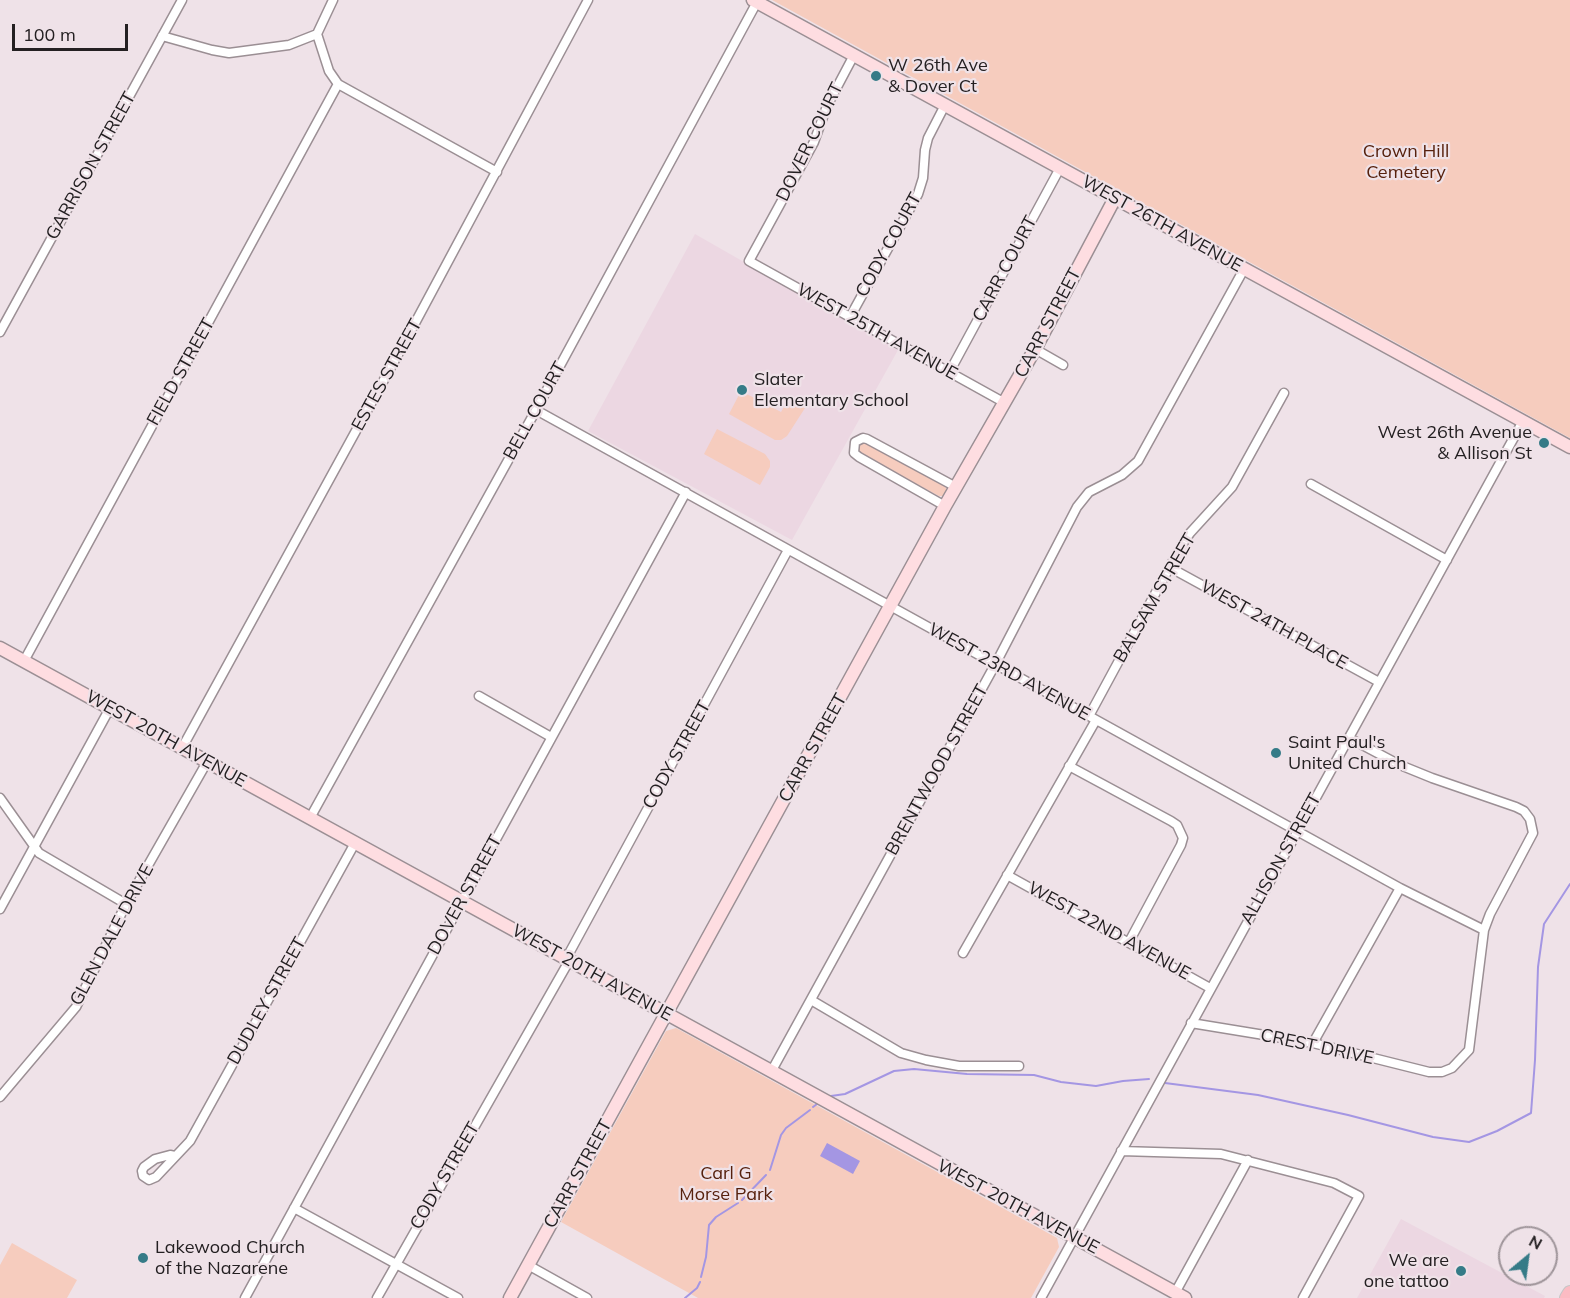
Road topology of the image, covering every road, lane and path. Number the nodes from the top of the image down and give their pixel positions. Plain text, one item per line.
1 (182, 0) edge
2 (333, 0) edge
3 (588, 0) edge
4 (755, 1) edge
5 (317, 34) junction
6 (162, 36) junction
7 (854, 55) junction
8 (338, 84) junction
9 (945, 105) junction
10 (1060, 168) junction
11 (497, 172) junction
12 (1115, 198) junction
13 (749, 261) joint
14 (1244, 269) junction
15 (850, 317) junction
16 (0, 332) edge
17 (1035, 349) junction
18 (1063, 365) dead end
19 (950, 371) junction
20 (1284, 393) dead end
21 (1005, 403) junction
22 (536, 410) junction
23 (1523, 421) junction
24 (1570, 447) edge
25 (1311, 484) dead end
26 (956, 487) junction
27 (686, 492) junction
28 (945, 506) junction
29 (788, 550) junction
30 (1447, 560) junction
31 (1169, 567) junction
32 (890, 606) junction
33 (0, 648) edge
34 (24, 661) junction
35 (996, 663) junction
36 (1379, 682) junction
37 (479, 696) dead end
38 (110, 708) junction
39 (1092, 718) junction
40 (551, 737) junction
41 (1349, 738) junction
42 (182, 748) junction
43 (207, 762) junction
44 (1069, 766) junction
45 (0, 798) edge
46 (310, 818) junction
47 (1297, 830) junction
48 (355, 843) junction
49 (35, 847) junction
50 (1007, 875) junction
51 (1400, 888) junction
52 (461, 901) junction
53 (126, 904) junction
54 (0, 909) edge
55 (1484, 930) junction
56 (1128, 942) junction
57 (963, 953) dead end
58 (568, 960) junction
59 (1210, 988) junction
60 (811, 1000) junction
61 (666, 1014) junction
62 (1191, 1023) junction
63 (1312, 1043) junction
64 (1019, 1066) dead end
65 (771, 1072) junction
66 (0, 1097) edge
67 (1121, 1151) junction
68 (175, 1156) dead end
69 (1248, 1160) junction
70 (294, 1208) junction
71 (1074, 1237) junction
72 (395, 1263) junction
73 (528, 1264) junction
74 (1570, 1293) edge
75 (1180, 1295) edge
76 (245, 1298) edge
77 (376, 1298) edge
78 (458, 1298) edge
79 (510, 1298) edge
80 (587, 1298) edge
81 (1041, 1298) edge
82 (1304, 1298) edge
83 (1568, 1298) edge

1 - 6 street, GARRISON STREET
2 - 5 street
3 - 11 street, ESTES STREET
4 - 7 street, WEST 26TH AVENUE
4 - 22 street, BELL COURT
5 - 6 street
5 - 8 street
6 - 16 street, GARRISON STREET
7 - 9 street, WEST 26TH AVENUE
7 - 13 street, DOVER COURT
8 - 11 street
8 - 34 street, FIELD STREET
9 - 10 street, WEST 26TH AVENUE
9 - 15 street, CODY COURT
10 - 12 street, WEST 26TH AVENUE
10 - 19 street, CARR COURT
11 - 42 street, ESTES STREET
12 - 14 street, WEST 26TH AVENUE
12 - 17 street, CARR STREET
13 - 15 street, WEST 25TH AVENUE
14 - 23 street, WEST 26TH AVENUE
14 - 35 street, BRENTWOOD STREET
15 - 19 street, WEST 25TH AVENUE
17 - 18 street
17 - 21 street, CARR STREET
19 - 21 street, WEST 25TH AVENUE
20 - 31 street, BALSAM STREET
21 - 26 street, CARR STREET
22 - 27 street, WEST 23RD AVENUE
22 - 46 street, BELL COURT
23 - 24 street, WEST 26TH AVENUE
23 - 30 street, ALLISON STREET
25 - 30 street
26 - 28 street, CARR STREET
26 - 28 street
27 - 29 street, WEST 23RD AVENUE
27 - 40 street, DOVER STREET
28 - 32 street, CARR STREET
29 - 32 street, WEST 23RD AVENUE
29 - 58 street, CODY STREET
30 - 36 street, ALLISON STREET
31 - 36 street, WEST 24TH PLACE
31 - 39 street, BALSAM STREET
32 - 35 street, WEST 23RD AVENUE
32 - 61 street, CARR STREET
33 - 34 street, WEST 20TH AVENUE
34 - 38 street, WEST 20TH AVENUE
35 - 39 street, WEST 23RD AVENUE
35 - 60 street, BRENTWOOD STREET
36 - 41 street, ALLISON STREET
37 - 40 street
38 - 42 street, WEST 20TH AVENUE
38 - 49 street
39 - 44 street, BALSAM STREET
39 - 47 street, WEST 23RD AVENUE
40 - 52 street, DOVER STREET
41 - 47 street, ALLISON STREET
41 - 55 street
42 - 43 street, WEST 20TH AVENUE
43 - 46 street, WEST 20TH AVENUE
43 - 53 street, GLEN DALE DRIVE
44 - 50 street, BALSAM STREET
44 - 56 street
45 - 49 street
46 - 48 street, WEST 20TH AVENUE
47 - 51 street, WEST 23RD AVENUE
47 - 59 street, ALLISON STREET
48 - 52 street, WEST 20TH AVENUE
48 - 68 street, DUDLEY STREET
49 - 53 street
49 - 54 street
50 - 56 street, WEST 22ND AVENUE
50 - 57 street, BALSAM STREET
51 - 55 street, WEST 23RD AVENUE
51 - 63 street
52 - 58 street, WEST 20TH AVENUE
52 - 70 street, DOVER STREET
53 - 66 street, GLEN DALE DRIVE
55 - 63 street, CREST DRIVE
56 - 59 street, WEST 22ND AVENUE
58 - 61 street, WEST 20TH AVENUE
58 - 72 street, CODY STREET
59 - 62 street, ALLISON STREET
60 - 64 street
60 - 65 street, BRENTWOOD STREET
61 - 65 street, WEST 20TH AVENUE
61 - 73 street, CARR STREET
62 - 63 street, CREST DRIVE
62 - 67 street, ALLISON STREET
65 - 71 street, WEST 20TH AVENUE
67 - 69 street
67 - 71 street, ALLISON STREET
69 - 75 street
69 - 82 street
70 - 72 street
70 - 76 street, DOVER STREET
71 - 75 street, WEST 20TH AVENUE
71 - 81 street, ALLISON STREET
72 - 77 street, CODY STREET
72 - 78 street
73 - 79 street, CARR STREET
73 - 80 street
74 - 83 main road

